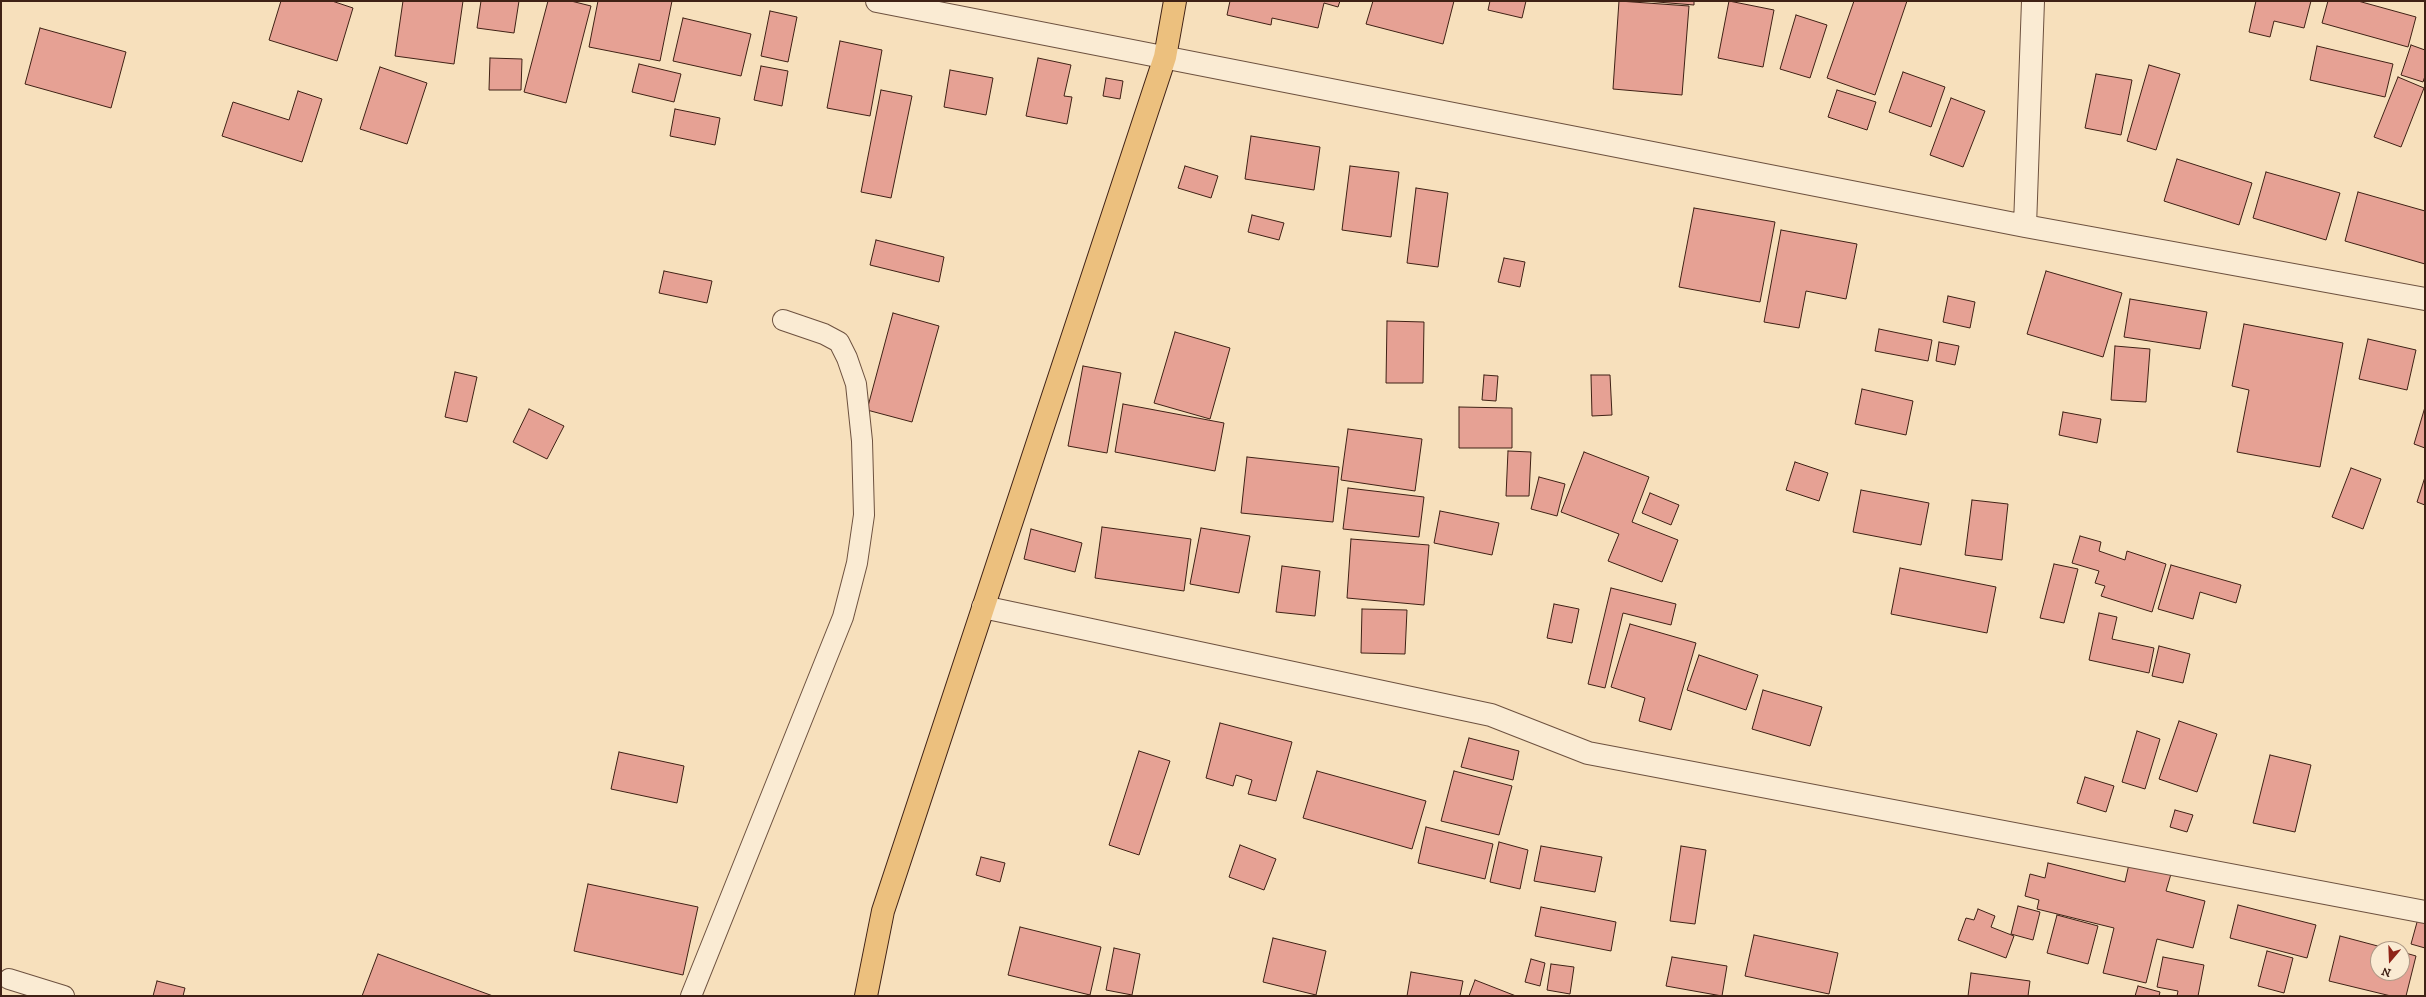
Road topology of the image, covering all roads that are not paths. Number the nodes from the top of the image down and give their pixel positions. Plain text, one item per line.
1 (877, 1) edge
2 (1175, 1) edge
3 (2033, 1) edge
4 (1165, 57) junction
5 (2025, 226) junction
6 (2425, 299) edge
7 (783, 320) dead end
8 (983, 607) junction
9 (2425, 912) edge
10 (7, 983) edge
11 (64, 996) edge
12 (691, 996) edge
13 (866, 996) edge

1 - 4 street
2 - 4 highway
3 - 5 street
4 - 5 street
4 - 8 highway
5 - 6 street
7 - 12 lane
8 - 9 street
8 - 13 highway
10 - 11 lane

